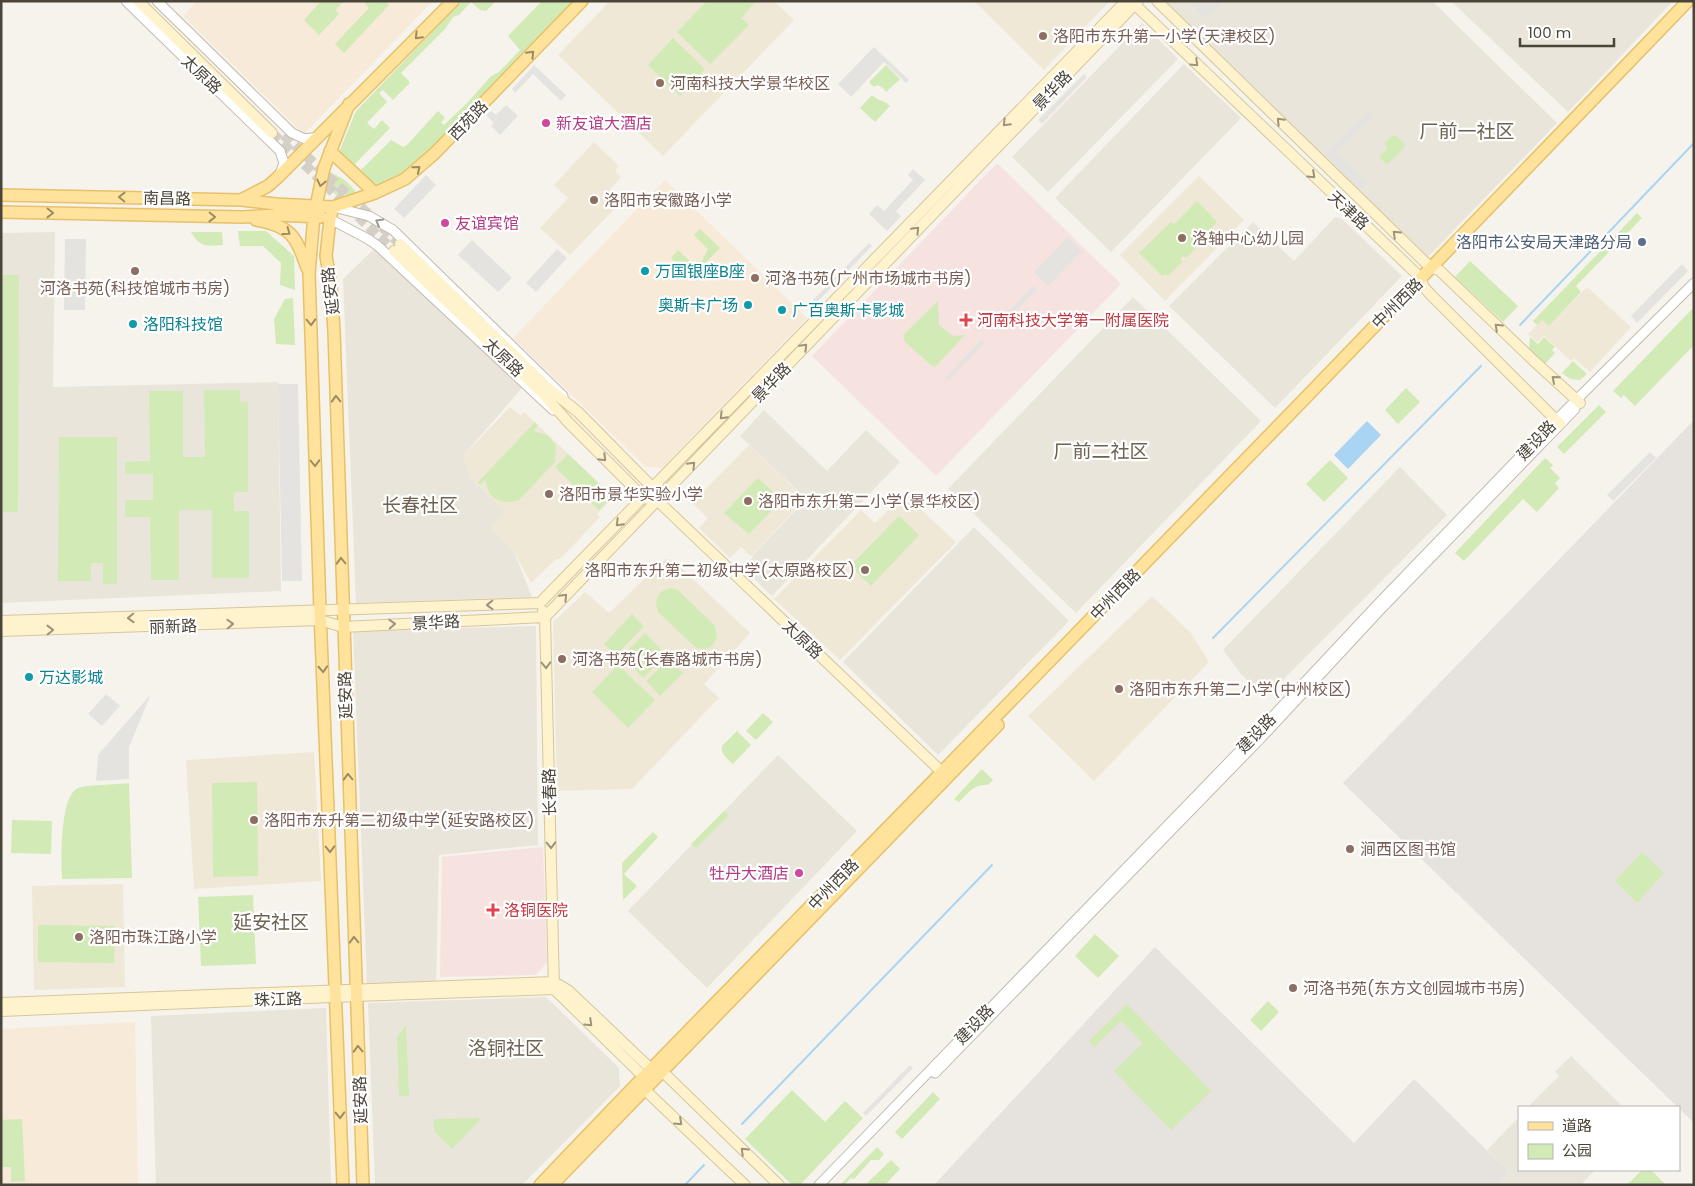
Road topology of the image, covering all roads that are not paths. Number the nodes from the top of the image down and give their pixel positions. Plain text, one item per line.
1 (126, 1) edge
2 (138, 1) edge
3 (147, 1) edge
4 (157, 1) edge
5 (453, 1) edge
6 (582, 1) edge
7 (1157, 1) edge
8 (1688, 1) edge
9 (1133, 2) edge
10 (1694, 4) edge
11 (349, 104) junction
12 (318, 137) junction
13 (330, 151) junction
14 (280, 175) junction
15 (375, 193) junction
16 (1, 195) edge
17 (237, 200) junction
18 (333, 207) junction
19 (315, 211) junction
20 (1, 212) edge
21 (237, 217) junction
22 (330, 220) junction
23 (1435, 269) junction
24 (309, 273) junction
25 (1422, 282) junction
26 (1694, 283) edge
27 (331, 285) junction
28 (309, 286) junction
29 (1694, 290) edge
30 (1578, 401) junction
31 (578, 412) junction
32 (1558, 422) junction
33 (569, 423) junction
34 (653, 488) junction
35 (644, 498) junction
36 (658, 500) junction
37 (540, 604) junction
38 (343, 610) junction
39 (320, 616) junction
40 (545, 617) junction
41 (1, 621) edge
42 (343, 627) junction
43 (1, 631) edge
44 (945, 775) junction
45 (554, 986) junction
46 (356, 992) junction
47 (336, 993) junction
48 (1, 1003) edge
49 (1, 1010) edge
50 (652, 1073) junction
51 (644, 1089) junction
52 (343, 1185) edge
53 (363, 1185) edge
54 (540, 1185) edge
55 (552, 1185) edge
56 (745, 1185) edge
57 (779, 1185) edge
58 (819, 1185) edge
59 (827, 1185) edge

1 - 14 street, 太原路
2 - 3 main road, 太原路
4 - 12 street, 太原路
5 -> 11 main road
15 -> 6 main road, 西苑路
23 -> 7 main road, 天津路
8 - 23 main road, 中州西路
9 -> 25 main road, 天津路
9 -> 34 main road, 景华路
36 -> 9 main road, 景华路
10 - 23 main road, 中州西路
11 - 12 main road
11 - 13 main road, 延安路
12 - 14 main road
13 - 15 main road
13 -> 19 main road, 延安路
14 - 17 main road
15 - 18 main road, 西苑路
17 -> 16 main road, 南昌路
17 - 19 main road, 南昌路
17 - 21 main road
18 - 19 main road, 南昌路
18 - 22 main road, 延安路
31 -> 18 street
19 - 21 main road, 南昌路
19 - 22 main road, 南昌路
19 - 24 main road, 延安路
20 -> 21 main road, 南昌路
21 -> 24 main road
22 - 27 main road, 延安路
22 - 33 street
23 - 25 main road, 中州西路
30 -> 23 main road, 天津路
24 - 28 main road, 延安路
25 - 32 main road, 天津路
25 - 44 main road, 中州西路
26 - 30 street, 建设路
27 - 28 main road
38 -> 27 main road, 延安路
28 -> 39 main road, 延安路
29 - 30 street, 建设路
30 - 32 street, 建设路
31 - 33 main road, 太原路
31 - 34 main road, 太原路
32 - 58 street, 建设路
32 - 59 street, 建设路
33 -> 35 main road, 太原路
34 - 35 main road, 景华路
34 - 36 main road, 太原路
35 - 36 main road
35 -> 37 main road, 景华路
40 -> 36 main road, 景华路
36 - 44 main road, 太原路
37 -> 38 main road, 景华路
37 - 40 main road, 长春路
38 - 39 main road, 丽新路
38 - 42 main road, 延安路
39 -> 41 main road, 丽新路
39 - 42 main road, 丽新路
43 -> 39 main road, 丽新路
39 -> 47 main road, 延安路
42 -> 40 main road, 景华路
40 -> 45 main road, 长春路
46 -> 42 main road, 延安路
44 - 50 main road, 中州西路
45 - 46 main road, 珠江路
45 - 50 main road
46 - 47 main road, 珠江路
53 -> 46 main road, 延安路
47 - 48 main road, 珠江路
47 - 49 main road, 珠江路
47 -> 52 main road, 延安路
50 - 51 main road, 中州西路
50 - 51 main road
50 - 54 main road, 中州西路
57 -> 50 main road
51 - 55 main road, 中州西路
51 -> 56 main road

